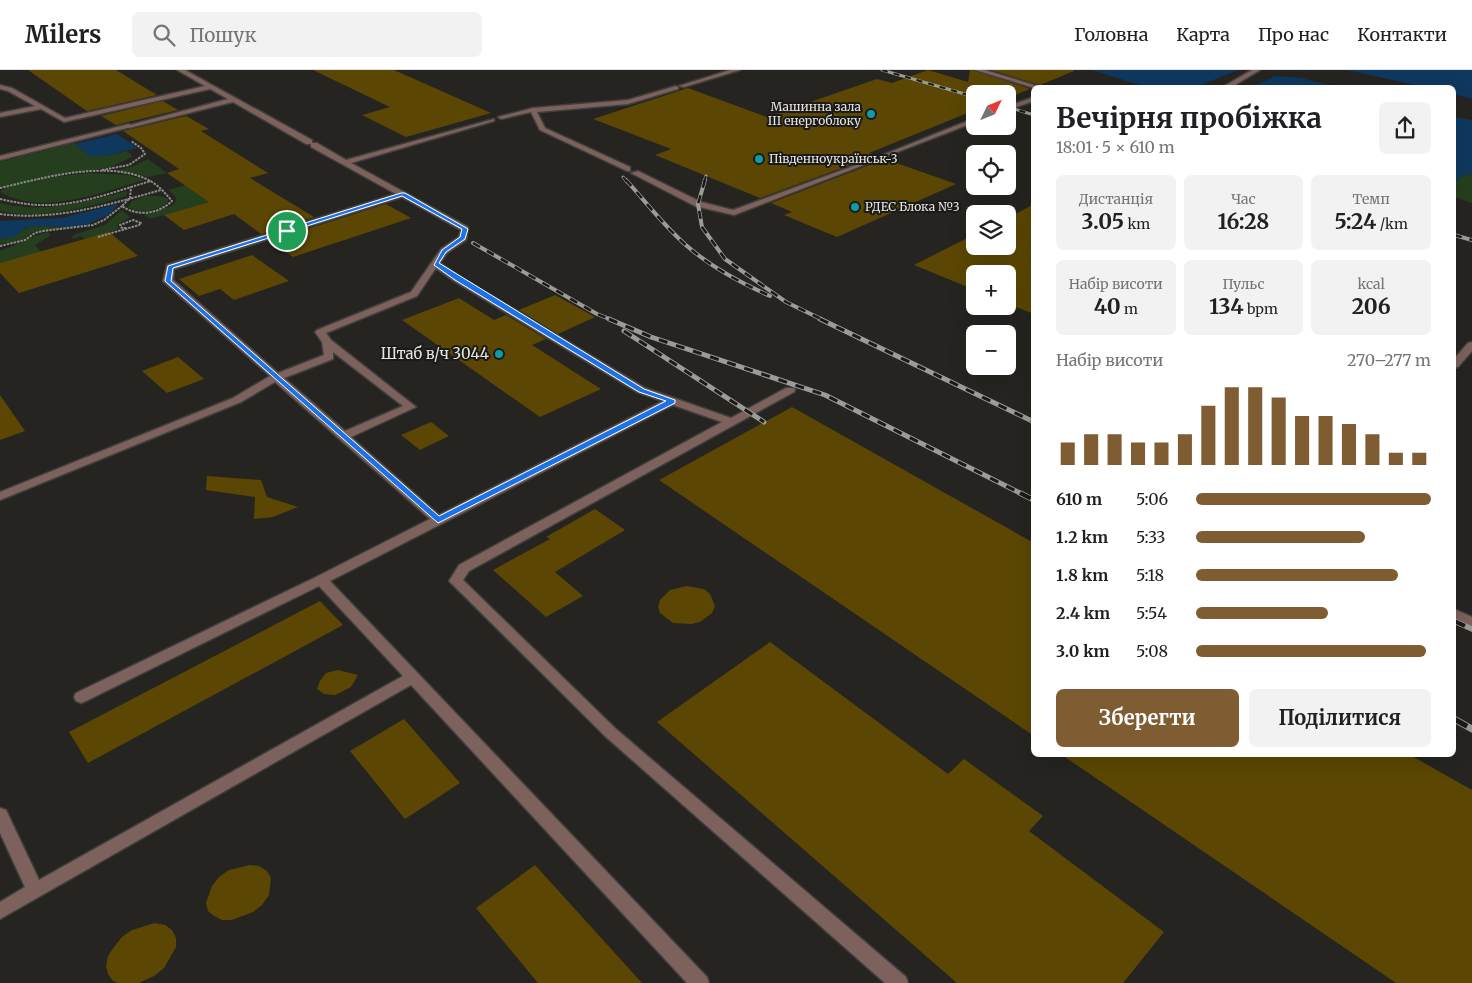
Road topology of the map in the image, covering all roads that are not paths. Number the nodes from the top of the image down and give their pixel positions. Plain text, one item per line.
1 (180, 70) edge
2 (737, 70) edge
3 (978, 70) edge
4 (1257, 70) edge
5 (1031, 85) edge
6 (1230, 85) edge
7 (0, 87) edge
8 (211, 88) junction
9 (234, 100) junction
10 (1031, 100) edge
11 (1016, 105) edge
12 (42, 107) junction
13 (533, 110) junction
14 (0, 115) edge
15 (501, 117) dead end
16 (492, 120) dead end
17 (966, 124) edge
18 (0, 158) edge
19 (345, 162) junction
20 (403, 194) junction
21 (436, 264) junction
22 (327, 342) junction
23 (1472, 346) edge
24 (1456, 363) edge
25 (276, 377) junction
26 (790, 390) dead end
27 (672, 401) junction
28 (732, 422) junction
29 (343, 436) junction
30 (0, 496) edge
31 (438, 520) junction
32 (321, 580) junction
33 (1456, 615) edge
34 (1472, 623) edge
35 (412, 677) junction
36 (81, 697) dead end
37 (0, 816) edge
38 (36, 891) junction
39 (0, 911) edge
40 (700, 983) edge
41 (899, 983) edge

1 - 8 street
2 - 13 street
3 - 5 street
4 - 6 street
7 - 12 street
8 - 9 street
8 - 12 street
9 - 18 street
9 - 19 street
10 - 11 street
12 - 14 street
13 - 15 street
13 - 17 street
16 - 19 street
19 - 20 street
20 - 21 street
20 - 25 street
21 - 22 street
21 - 27 street
22 - 25 street
22 - 29 street
23 - 24 street
25 - 29 street
25 - 30 street
26 - 28 street
27 - 28 street
27 - 31 street
28 - 41 street
29 - 31 street
31 - 32 street
32 - 35 street
32 - 36 street
33 - 34 street
35 - 38 street
35 - 40 street
37 - 38 street
38 - 39 street

